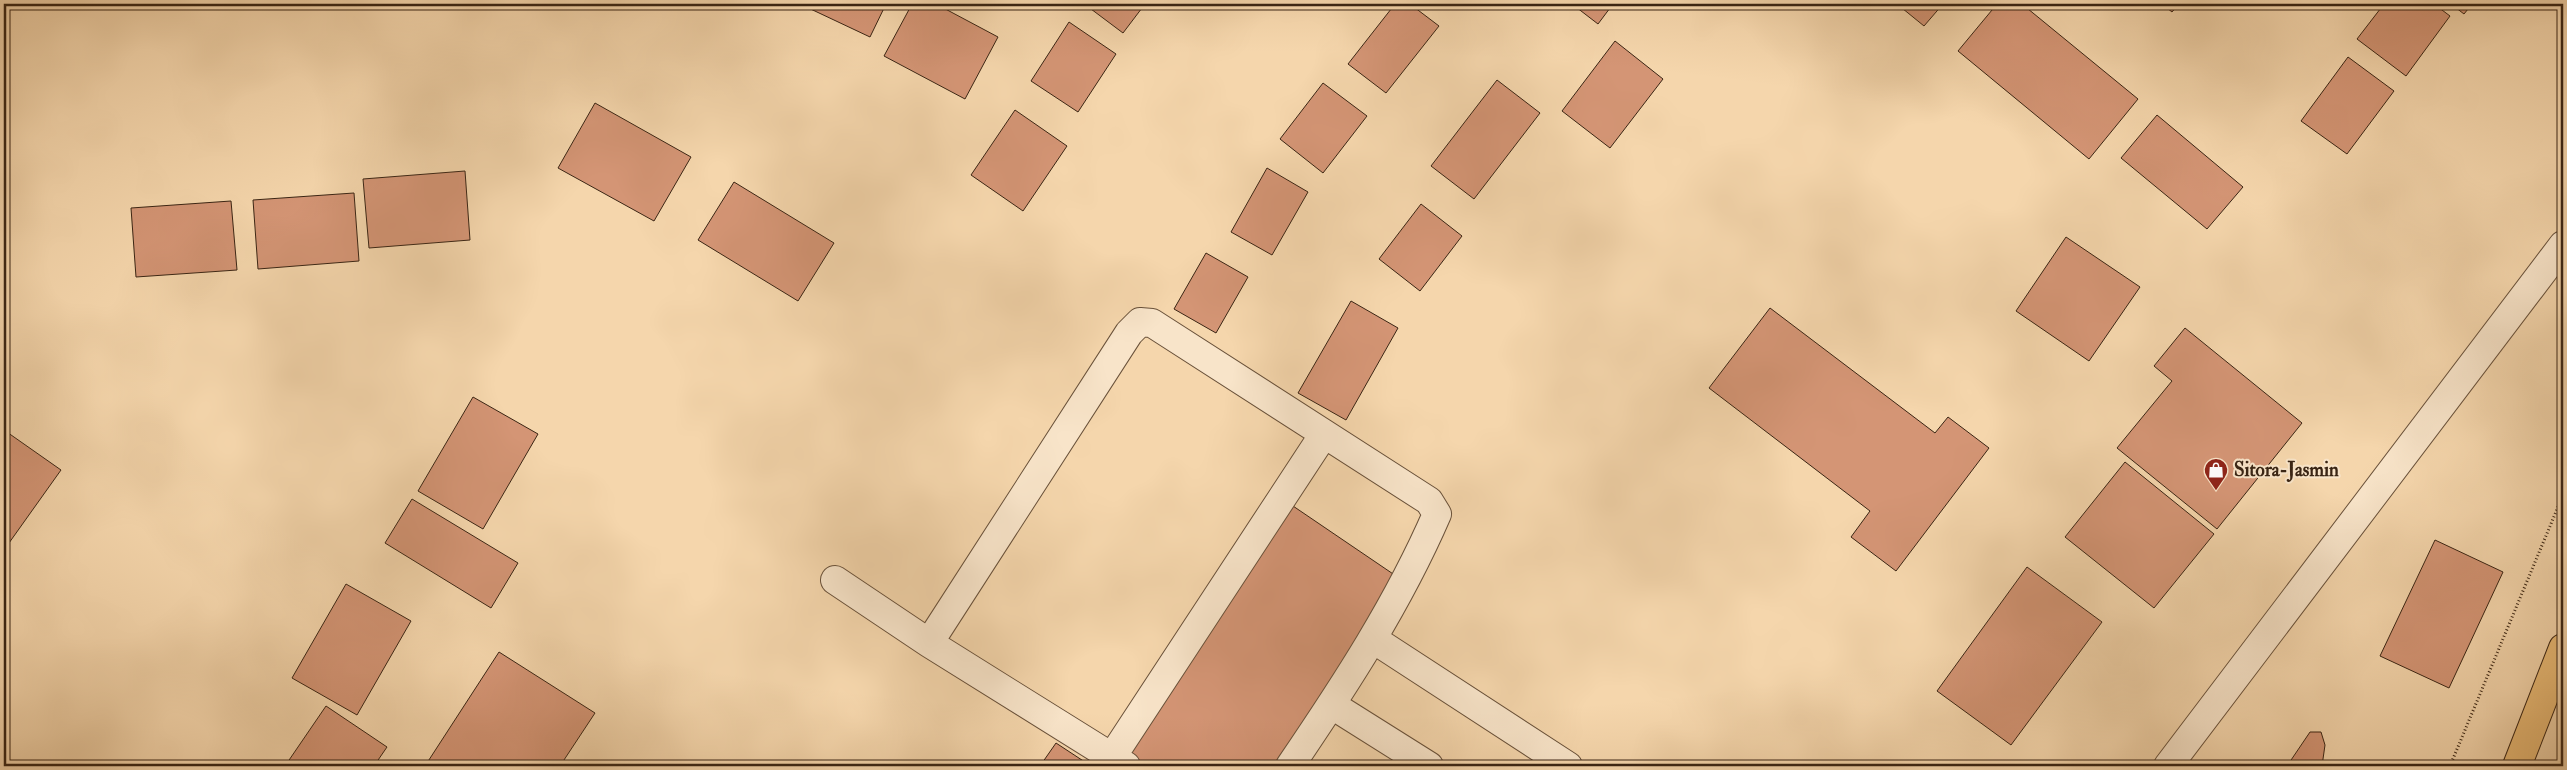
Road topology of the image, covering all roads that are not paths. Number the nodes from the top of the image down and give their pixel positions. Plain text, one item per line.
1 (2563, 245) edge
2 (1324, 434) junction
3 (835, 580) dead end
4 (1373, 639) junction
5 (929, 643) junction
6 (2563, 648) edge
7 (1332, 704) junction
8 (1119, 762) edge
9 (1290, 766) edge
10 (1429, 766) edge
11 (1568, 766) edge
12 (2168, 766) edge
13 (2517, 766) edge

1 - 12 street
2 - 4 street
2 - 5 street
2 - 8 street
3 - 5 street
4 - 7 street
4 - 11 street
5 - 8 street
6 - 13 main road
7 - 9 street
7 - 10 street

